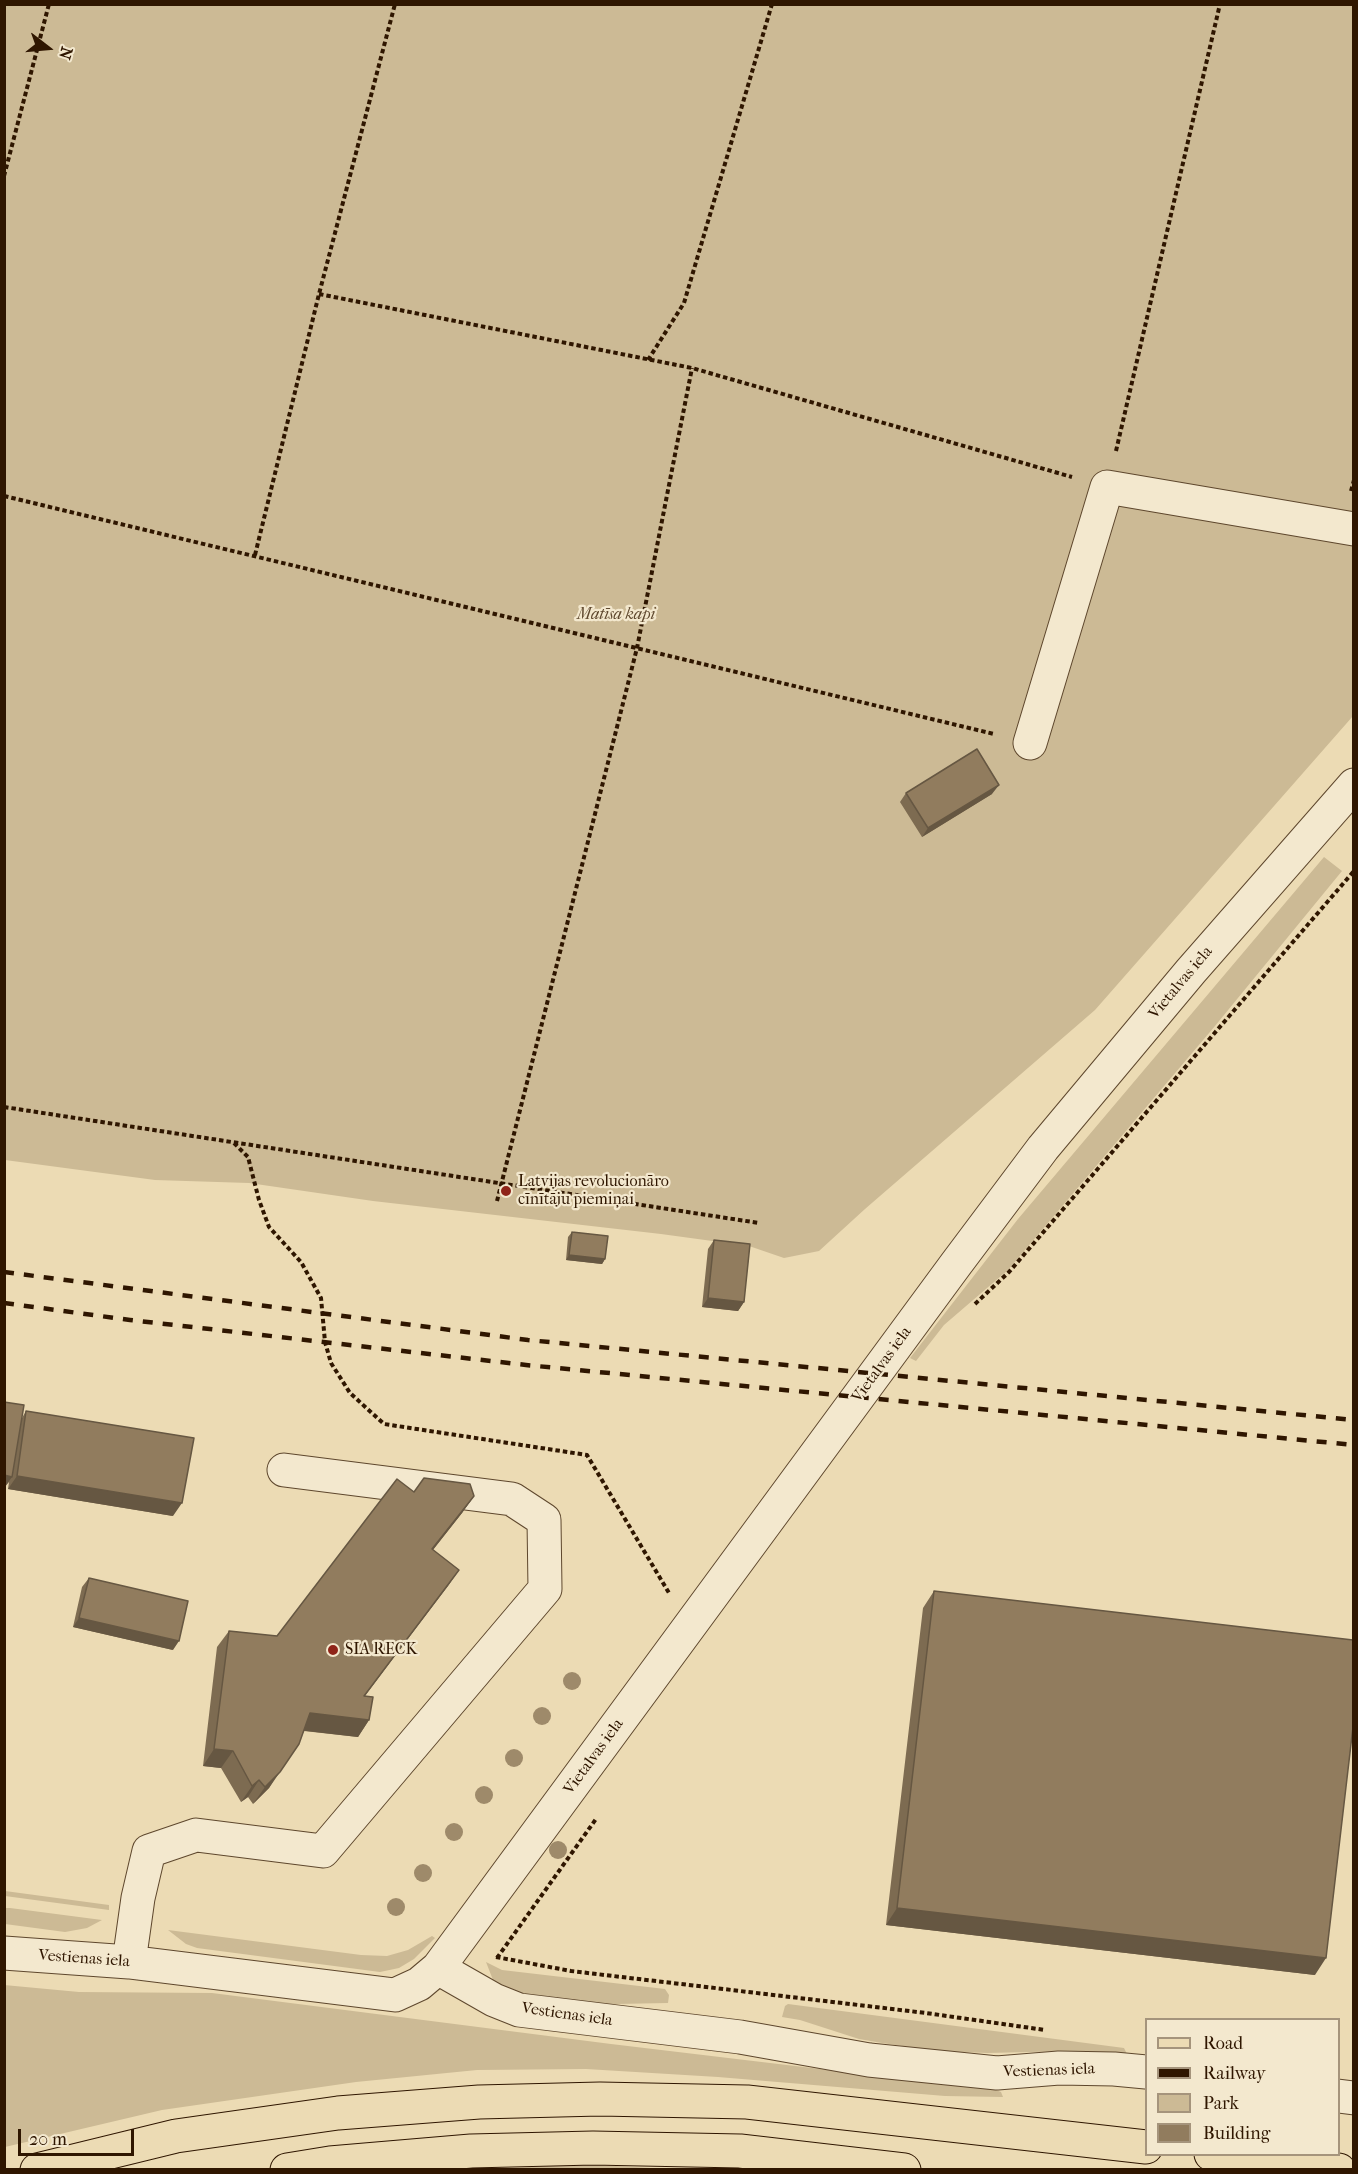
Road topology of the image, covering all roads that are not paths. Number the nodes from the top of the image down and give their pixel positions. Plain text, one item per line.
1 (1353, 529) edge
2 (1030, 743) road end
3 (1353, 785) edge
4 (284, 1470) dead end
5 (4, 1953) edge
6 (129, 1962) junction
7 (438, 1968) junction
8 (1145, 2072) edge
9 (1145, 2147) edge
10 (1227, 2156) edge
11 (37, 2169) edge
12 (287, 2169) edge
13 (904, 2169) edge
14 (1339, 2169) edge

1 - 2 street
3 - 7 street, Vietalvas iela
4 - 6 street
5 - 6 street, Vestienas iela
6 - 7 street, Vestienas iela
7 - 8 street, Vestienas iela
9 - 11 main road
10 - 14 main road
12 - 13 main road

